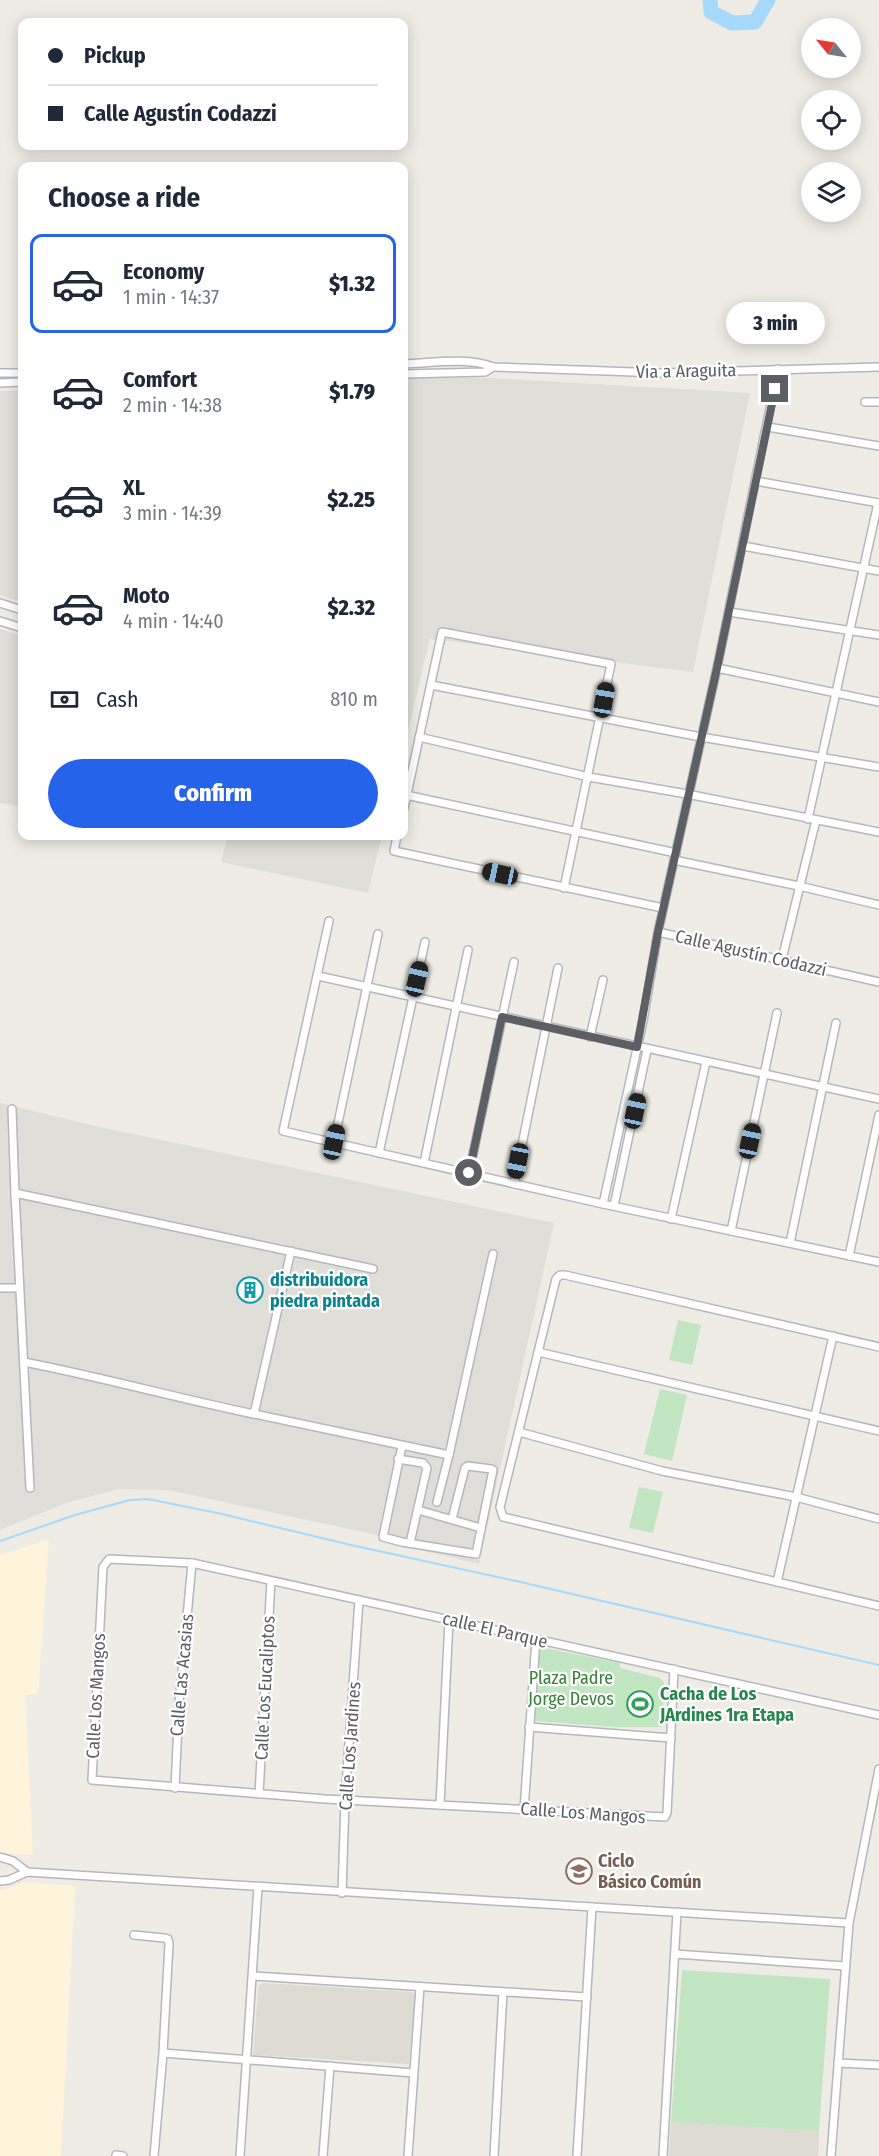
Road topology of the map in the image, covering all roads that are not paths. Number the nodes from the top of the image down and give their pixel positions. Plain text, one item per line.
1 (408, 364) edge
2 (493, 367) junction
3 (879, 367) edge
4 (778, 369) junction
5 (0, 373) edge
6 (18, 373) edge
7 (408, 374) edge
8 (18, 382) edge
9 (0, 383) edge
10 (866, 402) dead end
11 (879, 402) edge
12 (768, 427) junction
13 (879, 446) edge
14 (756, 481) junction
15 (878, 503) edge
16 (743, 546) junction
17 (863, 568) junction
18 (879, 571) edge
19 (0, 603) edge
20 (18, 609) edge
21 (729, 612) junction
22 (0, 621) edge
23 (18, 627) edge
24 (850, 630) junction
25 (879, 635) edge
26 (717, 668) junction
27 (431, 685) junction
28 (835, 694) junction
29 (879, 702) edge
30 (601, 718) junction
31 (419, 737) junction
32 (701, 737) junction
33 (821, 756) junction
34 (879, 766) edge
35 (589, 777) junction
36 (408, 786) edge
37 (687, 794) junction
38 (408, 795) edge
39 (812, 819) junction
40 (577, 831) junction
41 (879, 832) edge
42 (396, 840) edge
43 (675, 856) junction
44 (799, 886) junction
45 (564, 888) junction
46 (879, 905) edge
47 (663, 908) junction
48 (329, 921) dead end
49 (658, 932) junction
50 (378, 934) dead end
51 (425, 942) dead end
52 (468, 950) dead end
53 (782, 959) junction
54 (514, 962) dead end
55 (558, 968) dead end
56 (318, 976) junction
57 (603, 980) dead end
58 (879, 982) edge
59 (367, 987) junction
60 (413, 997) junction
61 (456, 1007) junction
62 (777, 1013) dead end
63 (502, 1017) junction
64 (836, 1023) dead end
65 (545, 1027) junction
66 (590, 1037) junction
67 (637, 1047) junction
68 (647, 1050) junction
69 (706, 1062) junction
70 (764, 1074) junction
71 (823, 1087) junction
72 (879, 1099) edge
73 (12, 1108) dead end
74 (879, 1115) edge
75 (334, 1142) junction
76 (379, 1153) junction
77 (424, 1163) junction
78 (469, 1173) junction
79 (514, 1184) junction
80 (15, 1193) junction
81 (603, 1204) junction
82 (614, 1206) junction
83 (671, 1219) junction
84 (731, 1231) junction
85 (790, 1243) junction
86 (291, 1251) junction
87 (493, 1254) dead end
88 (849, 1256) junction
89 (879, 1262) edge
90 (373, 1269) dead end
91 (0, 1288) edge
92 (19, 1288) junction
93 (833, 1336) junction
94 (879, 1347) edge
95 (538, 1352) junction
96 (24, 1362) junction
97 (254, 1414) junction
98 (815, 1416) junction
99 (879, 1431) edge
100 (519, 1432) junction
101 (402, 1446) junction
102 (449, 1455) junction
103 (398, 1459) junction
104 (30, 1488) dead end
105 (796, 1497) junction
106 (437, 1502) dead end
107 (418, 1510) junction
108 (452, 1519) junction
109 (879, 1519) edge
110 (481, 1528) junction
111 (410, 1543) junction
112 (109, 1558) joint
113 (192, 1563) junction
114 (271, 1581) junction
115 (777, 1582) junction
116 (359, 1600) junction
117 (879, 1606) edge
118 (449, 1620) junction
119 (536, 1639) junction
120 (674, 1669) junction
121 (879, 1714) edge
122 (529, 1727) junction
123 (671, 1738) junction
124 (879, 1769) edge
125 (175, 1788) junction
126 (260, 1794) junction
127 (349, 1800) junction
128 (440, 1805) junction
129 (524, 1810) junction
130 (0, 1857) edge
131 (27, 1872) junction
132 (0, 1881) edge
133 (258, 1887) junction
134 (342, 1893) junction
135 (592, 1907) junction
136 (677, 1912) junction
137 (849, 1923) junction
138 (134, 1935) dead end
139 (675, 1954) junction
140 (846, 1966) junction
141 (253, 1976) junction
142 (420, 1987) junction
143 (503, 1992) junction
144 (587, 1997) junction
145 (163, 2053) junction
146 (246, 2060) junction
147 (838, 2063) junction
148 (879, 2065) edge
149 (330, 2066) junction
150 (413, 2073) junction
151 (116, 2155) edge
152 (123, 2156) edge
153 (154, 2156) edge
154 (240, 2156) edge
155 (324, 2156) edge
156 (408, 2156) edge
157 (494, 2156) edge
158 (577, 2156) edge
159 (663, 2156) edge
160 (831, 2156) edge

1 - 2 street, Via a Araguita
2 - 4 street, Via a Araguita
2 - 7 street, Via a Araguita
3 - 4 street, Via a Araguita
4 - 12 street, Calle Agustín Codazzi
5 - 6 street
8 - 9 street
10 - 11 street
12 - 13 street
12 - 14 street, Calle Agustín Codazzi
14 - 15 street
14 - 16 street, Calle Agustín Codazzi
15 - 17 street
16 - 17 street
16 - 21 street, Calle Agustín Codazzi
17 - 18 street
17 - 24 street
19 - 20 street
21 - 24 street
21 - 26 street, Calle Agustín Codazzi
22 - 23 street
24 - 25 street
24 - 28 street
26 - 28 street
26 - 32 street, Calle Agustín Codazzi
27 - 30 street
27 - 30 street
27 - 31 street
28 - 29 street
28 - 33 street
30 - 32 street
30 - 35 street
31 - 35 street
31 - 36 street
32 - 33 street
32 - 37 street, Calle Agustín Codazzi
33 - 34 street
33 - 39 street
35 - 37 street
35 - 40 street
37 - 39 street
37 - 43 street, Calle Agustín Codazzi
38 - 40 street
39 - 41 street
39 - 44 street
40 - 43 street
40 - 45 street
42 - 45 street
43 - 44 street
43 - 47 street, Calle Agustín Codazzi
44 - 46 street
44 - 53 street
45 - 47 street
47 - 49 street, Calle Agustín Codazzi
48 - 56 street
49 - 53 street, Calle Agustín Codazzi
49 - 67 street
50 - 59 street
51 - 60 street
52 - 61 street
53 - 58 street, Calle Agustín Codazzi
54 - 63 street
55 - 65 street
56 - 59 street
56 - 75 street
57 - 66 street
59 - 60 street
59 - 75 street
60 - 61 street
60 - 76 street
61 - 63 street
61 - 77 street
62 - 70 street
63 - 65 street
63 - 78 street
64 - 71 street
65 - 66 street
65 - 79 street
66 - 67 street
67 - 68 street
67 - 81 street
68 - 69 street
68 - 82 street
69 - 70 street
69 - 83 street
70 - 71 street
70 - 84 street
71 - 72 street
71 - 85 street
73 - 80 street
74 - 88 street
75 - 76 street
76 - 77 street
77 - 78 street
78 - 79 street
79 - 81 street
80 - 86 street
80 - 92 street
81 - 82 street
82 - 83 street
83 - 84 street
84 - 85 street
85 - 88 street
86 - 90 street
86 - 97 street
87 - 102 street
88 - 89 street
91 - 92 street
92 - 96 street
93 - 94 street
93 - 95 street
93 - 98 street
95 - 98 street
95 - 100 street
96 - 97 street
96 - 104 street
97 - 101 street
98 - 99 street
98 - 105 street
100 - 105 street
100 - 115 street
101 - 102 street
101 - 103 street
102 - 106 street
103 - 107 street
103 - 111 street
105 - 109 street
105 - 115 street
107 - 108 street
107 - 111 street
108 - 110 street
108 - 110 street
110 - 111 street
112 - 113 street, calle El Parque
112 - 125 street, Calle Los Mangos
113 - 114 street, calle El Parque
113 - 125 street, Calle Las Acasias
114 - 116 street, calle El Parque
114 - 126 street, Calle Los Eucaliptos
115 - 117 street
116 - 118 street, calle El Parque
116 - 127 street, Calle Los Jardines
118 - 119 street, calle El Parque
118 - 128 street
119 - 120 street, calle El Parque
119 - 122 street
120 - 121 street, calle El Parque
120 - 123 street, Calle Los Mangos
122 - 123 street
122 - 129 street
123 - 129 street, Calle Los Mangos
124 - 137 street
125 - 126 street, Calle Los Mangos
126 - 127 street, Calle Los Mangos
127 - 128 street, Calle Los Mangos
127 - 134 street, Calle Los Jardines
128 - 129 street, Calle Los Mangos
130 - 131 street
131 - 132 street
131 - 133 street
133 - 134 street
133 - 141 street
134 - 135 street
135 - 136 street
135 - 144 street
136 - 137 street
136 - 139 street
137 - 140 street
138 - 145 street
139 - 140 street
139 - 159 street
140 - 147 street
141 - 142 street
141 - 146 street
142 - 143 street
142 - 150 street
143 - 144 street
143 - 157 street
144 - 158 street
145 - 146 street
145 - 153 street
146 - 149 street
146 - 154 street
147 - 148 street
147 - 160 street
149 - 150 street
149 - 155 street
150 - 156 street
151 - 152 street

